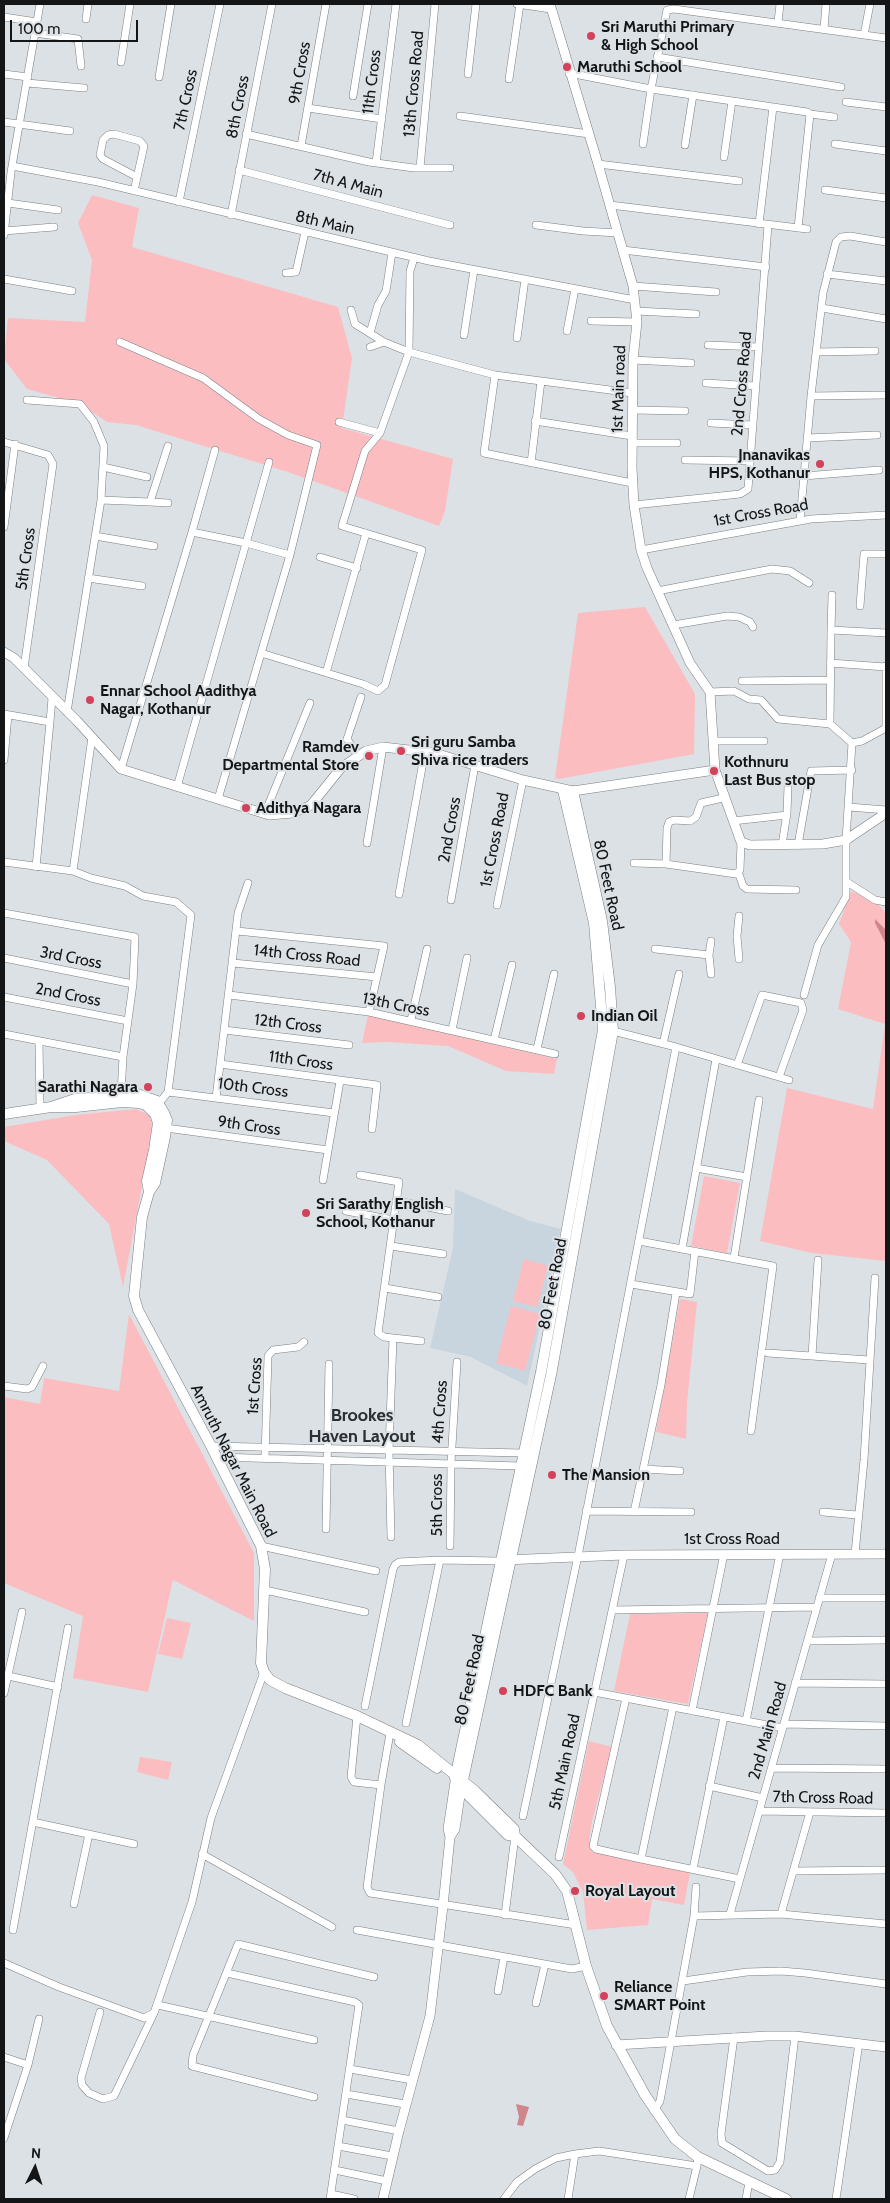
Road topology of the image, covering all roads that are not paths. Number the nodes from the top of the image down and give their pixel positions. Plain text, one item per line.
1 (40, 4) edge
2 (88, 4) edge
3 (130, 4) edge
4 (172, 4) edge
5 (220, 4) edge
6 (272, 4) edge
7 (326, 4) edge
8 (368, 4) edge
9 (396, 4) edge
10 (435, 4) edge
11 (476, 4) edge
12 (519, 4) edge
13 (780, 4) edge
14 (826, 4) edge
15 (870, 4) edge
16 (550, 6) edge
17 (4, 17) edge
18 (86, 19) dead end
19 (37, 22) junction
20 (778, 22) junction
21 (824, 29) junction
22 (35, 33) junction
23 (864, 35) junction
24 (886, 38) edge
25 (658, 57) junction
26 (121, 62) dead end
27 (82, 66) dead end
28 (569, 73) junction
29 (4, 74) edge
30 (468, 74) dead end
31 (159, 77) dead end
32 (509, 79) dead end
33 (27, 80) junction
34 (841, 87) dead end
35 (84, 88) dead end
36 (651, 89) junction
37 (693, 95) junction
38 (353, 96) dead end
39 (732, 101) junction
40 (846, 102) dead end
41 (772, 107) junction
42 (886, 107) edge
43 (308, 108) junction
44 (810, 114) junction
45 (460, 116) dead end
46 (834, 117) dead end
47 (382, 119) junction
48 (4, 122) edge
49 (19, 125) junction
50 (70, 131) dead end
51 (246, 134) junction
52 (589, 134) junction
53 (643, 144) dead end
54 (835, 144) dead end
55 (301, 146) junction
56 (685, 146) dead end
57 (886, 151) edge
58 (724, 157) dead end
59 (376, 163) junction
60 (598, 164) junction
61 (420, 168) junction
62 (450, 168) dead end
63 (9, 169) edge
64 (239, 170) junction
65 (137, 177) junction
66 (740, 181) dead end
67 (825, 190) dead end
68 (134, 191) junction
69 (886, 198) edge
70 (178, 202) junction
71 (8, 203) junction
72 (610, 206) junction
73 (58, 210) dead end
74 (5, 214) edge
75 (232, 215) junction
76 (759, 224) junction
77 (450, 225) dead end
78 (536, 225) dead end
79 (768, 225) junction
80 (54, 228) dead end
81 (798, 228) junction
82 (807, 229) dead end
83 (4, 231) edge
84 (305, 232) junction
85 (618, 233) junction
86 (4, 235) edge
87 (886, 242) edge
88 (622, 250) junction
89 (392, 253) junction
90 (414, 258) junction
91 (766, 267) junction
92 (474, 270) junction
93 (286, 272) dead end
94 (827, 274) junction
95 (4, 279) edge
96 (524, 280) junction
97 (886, 281) edge
98 (633, 286) junction
99 (575, 289) junction
100 (72, 292) dead end
101 (716, 292) dead end
102 (634, 300) junction
103 (822, 308) junction
104 (352, 310) dead end
105 (636, 312) junction
106 (696, 314) dead end
107 (886, 320) edge
108 (592, 321) dead end
109 (637, 322) junction
110 (567, 331) dead end
111 (370, 333) junction
112 (464, 335) dead end
113 (517, 338) dead end
114 (120, 342) dead end
115 (384, 342) junction
116 (708, 345) dead end
117 (370, 347) dead end
118 (759, 347) junction
119 (875, 351) dead end
120 (409, 352) junction
121 (816, 352) junction
122 (633, 360) junction
123 (691, 364) dead end
124 (495, 375) junction
125 (541, 381) junction
126 (706, 383) dead end
127 (755, 386) junction
128 (633, 393) junction
129 (886, 395) edge
130 (811, 396) junction
131 (27, 400) dead end
132 (632, 410) junction
133 (685, 411) dead end
134 (536, 421) junction
135 (339, 422) dead end
136 (712, 424) dead end
137 (752, 425) junction
138 (380, 432) junction
139 (877, 435) dead end
140 (807, 438) junction
141 (632, 440) junction
142 (4, 442) edge
143 (677, 443) dead end
144 (16, 444) junction
145 (168, 446) dead end
146 (215, 450) dead end
147 (686, 460) dead end
148 (269, 462) dead end
149 (750, 462) junction
150 (532, 463) junction
151 (103, 467) junction
152 (879, 470) dead end
153 (804, 476) junction
154 (147, 477) dead end
155 (632, 483) junction
156 (101, 500) junction
157 (150, 502) junction
158 (168, 503) dead end
159 (634, 505) junction
160 (886, 515) edge
161 (800, 521) junction
162 (4, 526) edge
163 (192, 532) junction
164 (366, 533) junction
165 (95, 536) junction
166 (246, 543) junction
167 (154, 546) dead end
168 (642, 550) junction
169 (886, 554) edge
170 (290, 555) junction
171 (320, 558) dead end
172 (357, 568) junction
173 (88, 578) junction
174 (809, 582) dead end
175 (142, 586) dead end
176 (657, 591) junction
177 (832, 595) dead end
178 (860, 606) dead end
179 (673, 625) junction
180 (753, 627) dead end
181 (831, 630) junction
182 (886, 632) edge
183 (4, 652) edge
184 (261, 653) junction
185 (830, 663) junction
186 (886, 666) edge
187 (24, 668) junction
188 (326, 673) junction
189 (829, 680) junction
190 (742, 681) dead end
191 (710, 692) junction
192 (361, 697) dead end
193 (52, 698) junction
194 (310, 703) dead end
195 (67, 712) junction
196 (6, 715) edge
197 (50, 722) junction
198 (830, 724) junction
199 (886, 728) edge
200 (92, 737) junction
201 (713, 741) junction
202 (764, 741) dead end
203 (852, 744) junction
204 (383, 747) junction
205 (425, 751) junction
206 (358, 756) junction
207 (4, 760) edge
208 (475, 765) junction
209 (121, 770) junction
210 (715, 770) junction
211 (852, 770) junction
212 (523, 780) junction
213 (788, 786) dead end
214 (177, 787) junction
215 (568, 790) junction
216 (723, 798) junction
217 (218, 799) junction
218 (849, 807) junction
219 (886, 812) edge
220 (265, 814) junction
221 (787, 815) junction
222 (733, 821) junction
223 (846, 840) junction
224 (741, 842) junction
225 (367, 843) dead end
226 (782, 845) junction
227 (798, 845) junction
228 (4, 862) edge
229 (634, 863) dead end
230 (666, 864) junction
231 (36, 866) junction
232 (73, 871) junction
233 (739, 874) junction
234 (847, 882) junction
235 (248, 883) dead end
236 (796, 890) dead end
237 (399, 894) dead end
238 (451, 900) dead end
239 (886, 902) edge
240 (497, 905) dead end
241 (4, 913) edge
242 (739, 916) dead end
243 (238, 931) junction
244 (711, 941) dead end
245 (654, 949) dead end
246 (427, 950) dead end
247 (709, 955) junction
248 (4, 958) edge
249 (467, 958) dead end
250 (739, 959) dead end
251 (233, 963) junction
252 (512, 965) dead end
253 (554, 974) dead end
254 (679, 974) dead end
255 (711, 974) dead end
256 (377, 977) junction
257 (132, 984) junction
258 (606, 988) junction
259 (804, 995) dead end
260 (229, 996) junction
261 (4, 997) edge
262 (369, 1012) junction
263 (411, 1020) junction
264 (128, 1021) junction
265 (224, 1030) junction
266 (452, 1030) junction
267 (613, 1032) junction
268 (4, 1034) edge
269 (494, 1040) junction
270 (39, 1041) junction
271 (663, 1044) junction
272 (349, 1045) dead end
273 (676, 1047) junction
274 (536, 1049) junction
275 (555, 1054) dead end
276 (123, 1057) junction
277 (716, 1059) junction
278 (220, 1064) junction
279 (737, 1065) junction
280 (779, 1077) junction
281 (789, 1080) dead end
282 (340, 1081) junction
283 (168, 1092) junction
284 (121, 1094) junction
285 (216, 1098) junction
286 (759, 1100) dead end
287 (45, 1107) junction
288 (156, 1107) junction
289 (334, 1113) junction
290 (4, 1114) edge
291 (166, 1128) junction
292 (372, 1129) dead end
293 (328, 1150) junction
294 (696, 1168) junction
295 (360, 1175) dead end
296 (747, 1177) junction
297 (324, 1180) dead end
298 (149, 1192) junction
299 (397, 1201) junction
300 (346, 1211) dead end
301 (448, 1211) dead end
302 (394, 1220) junction
303 (639, 1241) junction
304 (391, 1246) junction
305 (682, 1249) junction
306 (695, 1251) junction
307 (443, 1254) dead end
308 (734, 1258) junction
309 (818, 1260) dead end
310 (875, 1278) dead end
311 (631, 1284) junction
312 (385, 1288) junction
313 (676, 1293) junction
314 (438, 1297) dead end
315 (394, 1338) junction
316 (421, 1341) dead end
317 (304, 1342) dead end
318 (768, 1353) dead end
319 (812, 1356) junction
320 (869, 1360) junction
321 (457, 1362) dead end
322 (329, 1364) dead end
323 (42, 1369) dead end
324 (546, 1373) junction
325 (4, 1386) edge
326 (751, 1431) dead end
327 (211, 1446) junction
328 (266, 1448) junction
329 (327, 1449) junction
330 (389, 1450) junction
331 (451, 1452) junction
332 (523, 1453) junction
333 (217, 1457) junction
334 (265, 1458) junction
335 (326, 1460) junction
336 (389, 1462) junction
337 (451, 1463) junction
338 (520, 1466) junction
339 (643, 1469) junction
340 (680, 1471) dead end
341 (586, 1511) junction
342 (634, 1512) junction
343 (691, 1512) dead end
344 (823, 1512) dead end
345 (858, 1515) junction
346 (326, 1529) dead end
347 (391, 1537) dead end
348 (261, 1546) junction
349 (450, 1546) dead end
350 (724, 1554) junction
351 (780, 1554) junction
352 (832, 1554) junction
353 (855, 1554) junction
354 (886, 1554) edge
355 (624, 1555) junction
356 (578, 1556) junction
357 (512, 1559) junction
358 (440, 1560) junction
359 (500, 1561) junction
360 (376, 1571) dead end
361 (265, 1590) junction
362 (820, 1598) junction
363 (886, 1598) edge
364 (817, 1606) junction
365 (714, 1608) junction
366 (769, 1608) junction
367 (612, 1610) junction
368 (22, 1612) dead end
369 (366, 1612) dead end
370 (68, 1628) dead end
371 (886, 1640) edge
372 (808, 1641) junction
373 (264, 1672) junction
374 (6, 1676) edge
375 (796, 1683) junction
376 (886, 1684) edge
377 (58, 1687) junction
378 (4, 1692) edge
379 (594, 1692) junction
380 (626, 1698) junction
381 (365, 1706) dead end
382 (673, 1707) junction
383 (692, 1711) junction
384 (357, 1716) junction
385 (724, 1717) junction
386 (746, 1721) junction
387 (406, 1723) dead end
388 (783, 1726) junction
389 (886, 1726) edge
390 (390, 1734) junction
391 (772, 1768) junction
392 (886, 1769) edge
393 (459, 1781) junction
394 (381, 1786) junction
395 (709, 1786) junction
396 (763, 1798) junction
397 (759, 1811) junction
398 (810, 1812) junction
399 (886, 1813) edge
400 (523, 1816) dead end
401 (33, 1822) junction
402 (89, 1834) junction
403 (515, 1836) junction
404 (134, 1844) dead end
405 (202, 1854) junction
406 (559, 1857) dead end
407 (642, 1859) junction
408 (693, 1870) junction
409 (794, 1870) junction
410 (886, 1870) edge
411 (740, 1879) junction
412 (696, 1888) dead end
413 (74, 1904) dead end
414 (443, 1906) junction
415 (730, 1914) junction
416 (781, 1914) junction
417 (505, 1915) junction
418 (694, 1916) junction
419 (886, 1924) edge
420 (576, 1926) junction
421 (332, 1927) dead end
422 (13, 1930) dead end
423 (357, 1930) dead end
424 (438, 1946) junction
425 (504, 1957) junction
426 (4, 1963) edge
427 (545, 1964) junction
428 (586, 1966) junction
429 (227, 1973) junction
430 (374, 1977) dead end
431 (683, 1981) junction
432 (886, 1984) edge
433 (498, 1991) dead end
434 (536, 2003) dead end
435 (158, 2005) junction
436 (100, 2012) dead end
437 (154, 2013) junction
438 (209, 2016) junction
439 (39, 2019) dead end
440 (795, 2036) junction
441 (734, 2037) junction
442 (314, 2040) dead end
443 (671, 2042) junction
444 (859, 2043) junction
445 (616, 2045) junction
446 (886, 2048) edge
447 (4, 2057) edge
448 (28, 2065) junction
449 (350, 2069) junction
450 (412, 2080) junction
451 (346, 2094) junction
452 (314, 2097) dead end
453 (406, 2104) junction
454 (654, 2111) junction
455 (342, 2120) junction
456 (399, 2130) junction
457 (4, 2138) edge
458 (338, 2146) junction
459 (575, 2154) junction
460 (392, 2156) junction
461 (698, 2161) junction
462 (335, 2170) junction
463 (387, 2181) junction
464 (749, 2182) junction
465 (331, 2197) edge
466 (354, 2199) edge
467 (383, 2199) edge
468 (504, 2199) edge
469 (568, 2199) edge
470 (689, 2199) edge
471 (746, 2199) edge
472 (786, 2199) edge
473 (836, 2199) edge

1 - 19 street
2 - 18 street
3 - 26 street
4 - 31 street
5 - 70 street, 7th Cross
6 - 51 street, 8th Cross
7 - 43 street, 9th Cross
8 - 38 street
9 - 47 street, 11th Cross
10 - 61 street, 13th Cross Road
11 - 30 street
12 - 16 street
12 - 32 street
13 - 20 street
14 - 21 street
15 - 23 street
16 - 28 street, 1st Main road
17 - 19 street
19 - 22 street
20 - 21 street
20 - 25 street
21 - 23 street
22 - 27 street
22 - 33 street
23 - 24 street
25 - 34 street
25 - 36 street
28 - 36 street
28 - 52 street, 1st Main road
29 - 33 street
33 - 35 street
33 - 49 street
36 - 37 street
36 - 53 street
37 - 39 street
37 - 56 street
39 - 41 street
39 - 58 street
40 - 42 street
41 - 44 street
41 - 76 street
43 - 47 street
43 - 55 street, 9th Cross
44 - 46 street
44 - 81 street
45 - 52 street
47 - 59 street, 11th Cross
48 - 49 street
49 - 50 street
49 - 63 street
51 - 55 street
51 - 64 street, 8th Cross
52 - 60 street, 1st Main road
54 - 57 street
55 - 59 street
59 - 61 street
60 - 66 street
60 - 72 street, 1st Main road
61 - 62 street
63 - 68 street, 8th Main
63 - 71 street
64 - 75 street, 8th Cross
64 - 77 street, 7th A Main
65 - 65 street
65 - 68 street
67 - 69 street
68 - 70 street, 8th Main
70 - 75 street, 8th Main
71 - 73 street
71 - 74 street
72 - 76 street
72 - 85 street, 1st Main road
74 - 83 street
75 - 84 street, 8th Main
76 - 79 street
78 - 85 street
79 - 81 street
79 - 91 street, 2nd Cross Road
80 - 83 street
81 - 82 street
83 - 86 street
84 - 89 street, 8th Main
84 - 93 street
85 - 88 street, 1st Main road
87 - 94 street
88 - 91 street
88 - 98 street, 1st Main road
89 - 90 street, 8th Main
89 - 111 street
90 - 92 street, 8th Main
90 - 120 street
91 - 118 street, 2nd Cross Road
92 - 96 street, 8th Main
92 - 112 street
94 - 97 street
94 - 103 street
95 - 100 street
96 - 99 street, 8th Main
96 - 113 street
98 - 101 street
98 - 102 street, 1st Main road
99 - 102 street, 8th Main
99 - 110 street
102 - 105 street, 1st Main road
103 - 107 street
103 - 121 street
104 - 111 street
105 - 106 street
105 - 109 street, 1st Main road
108 - 109 street
109 - 122 street, 1st Main road
111 - 115 street
114 - 170 street
115 - 117 street
115 - 120 street
116 - 118 street
118 - 127 street, 2nd Cross Road
119 - 121 street
120 - 124 street
120 - 138 street
121 - 130 street
122 - 123 street
122 - 128 street, 1st Main road
124 - 125 street
124 - 150 street
125 - 128 street
125 - 134 street
126 - 127 street
127 - 137 street, 2nd Cross Road
128 - 132 street, 1st Main road
129 - 130 street
130 - 140 street
131 - 151 street
132 - 133 street
132 - 141 street, 1st Main road
134 - 141 street
134 - 150 street
135 - 138 street
136 - 137 street
137 - 149 street, 2nd Cross Road
138 - 164 street
139 - 140 street
140 - 153 street
141 - 143 street
141 - 155 street, 1st Main road
142 - 144 street
144 - 162 street
144 - 187 street, 5th Cross
145 - 157 street
146 - 163 street
147 - 149 street
148 - 166 street
149 - 159 street, 2nd Cross Road
150 - 155 street
151 - 154 street
151 - 156 street
152 - 153 street
153 - 161 street
155 - 159 street, 1st Main road
156 - 157 street
156 - 165 street
157 - 158 street
159 - 168 street, 1st Main road
160 - 161 street, 1st Cross Road
161 - 168 street, 1st Cross Road
163 - 166 street
163 - 209 street
164 - 172 street
164 - 188 street
165 - 167 street
165 - 173 street
166 - 170 street
166 - 214 street
168 - 176 street, 1st Main road
169 - 178 street
170 - 184 street
171 - 172 street
172 - 188 street
173 - 175 street
173 - 195 street
174 - 176 street
176 - 179 street, 1st Main road
177 - 181 street
179 - 180 street
179 - 191 street, 1st Main road
181 - 182 street
181 - 185 street
183 - 187 street
184 - 188 street
184 - 217 street
185 - 186 street
185 - 189 street
186 - 199 street
187 - 193 street
189 - 190 street
189 - 198 street
191 - 198 street
191 - 201 street
192 - 206 street
193 - 195 street
193 - 197 street
194 - 220 street
195 - 200 street
196 - 197 street
196 - 207 street
197 - 231 street
198 - 203 street
199 - 203 street
200 - 209 street
200 - 232 street
201 - 202 street
201 - 210 street
203 - 211 street
204 - 205 street
204 - 206 street
204 - 225 street
205 - 208 street
205 - 237 street
206 - 220 street
208 - 212 street
208 - 238 street, 2nd Cross
209 - 214 street
210 - 215 street
210 - 216 street
211 - 218 street
211 - 227 street
212 - 215 street
212 - 240 street, 1st Cross Road
213 - 221 street
214 - 217 street
215 - 258 main road, 80 Feet Road
216 - 222 street
216 - 230 street
217 - 220 street
218 - 219 street
218 - 223 street
219 - 223 street
221 - 222 street
221 - 226 street
222 - 224 street
223 - 227 street
223 - 234 street
224 - 226 street
224 - 233 street
226 - 227 street
228 - 231 street
229 - 230 street
230 - 233 street
231 - 232 street
232 - 283 street
233 - 236 street
234 - 239 street
234 - 259 street
235 - 243 street
241 - 257 street
242 - 250 street
243 - 251 street
243 - 256 street
244 - 247 street
245 - 247 street
246 - 263 street
247 - 255 street
248 - 257 street, 3rd Cross
249 - 266 street
251 - 256 street, 14th Cross Road
251 - 260 street
252 - 269 street
253 - 274 street
254 - 271 street
256 - 262 street
257 - 264 street
258 - 267 main road, 80 Feet Road
258 - 324 main road, 80 Feet Road
260 - 262 street, 13th Cross
260 - 265 street
261 - 264 street, 2nd Cross
262 - 263 street, 13th Cross
263 - 266 street, 13th Cross
264 - 276 street
265 - 272 street, 12th Cross
265 - 278 street
266 - 269 street, 13th Cross
267 - 271 street
267 - 324 main road, 80 Feet Road
268 - 270 street
269 - 274 street, 13th Cross
270 - 276 street
270 - 287 street
271 - 273 street
273 - 277 street
273 - 303 street
274 - 275 street, 13th Cross
276 - 284 street
277 - 279 street
277 - 294 street
278 - 282 street, 11th Cross
278 - 285 street
279 - 280 street
279 - 280 street
280 - 281 street
282 - 289 street
282 - 292 street, 11th Cross
283 - 285 street, 10th Cross
283 - 288 street
284 - 287 main road
284 - 288 main road
285 - 289 street, 10th Cross
286 - 296 street
287 - 288 main road
287 - 290 main road
288 - 291 main road, Amruth Nagar Main Road
288 - 298 main road, Amruth Nagar Main Road
289 - 293 street
291 - 293 street, 9th Cross
291 - 298 main road, Amruth Nagar Main Road
293 - 297 street
294 - 296 street
294 - 305 street
295 - 299 street
296 - 308 street
298 - 327 main road, Amruth Nagar Main Road
299 - 301 street
299 - 302 street
300 - 302 street
302 - 304 street
303 - 305 street
303 - 311 street
304 - 307 street
304 - 312 street
305 - 306 street
306 - 308 street
306 - 313 street
308 - 326 street
309 - 319 street
310 - 320 street
311 - 313 street
311 - 341 street
312 - 314 street
312 - 315 street
313 - 339 street
315 - 316 street
315 - 330 street
317 - 328 street, 1st Cross
318 - 319 street
319 - 320 street
320 - 345 street
321 - 331 street, 4th Cross
322 - 329 street
323 - 325 street
324 - 332 main road, 80 Feet Road
324 - 357 main road, 80 Feet Road
327 - 328 street
327 - 333 main road, Amruth Nagar Main Road
328 - 329 street
328 - 334 street, 1st Cross
329 - 330 street
329 - 335 street
330 - 331 street
330 - 336 street
331 - 332 street
331 - 337 street, 4th Cross
332 - 338 main road, 80 Feet Road
333 - 334 street
333 - 348 main road, Amruth Nagar Main Road
334 - 335 street
335 - 336 street
335 - 346 street
336 - 337 street
336 - 347 street
337 - 338 street
337 - 349 street, 5th Cross
338 - 359 main road, 80 Feet Road
339 - 340 street
339 - 342 street
341 - 342 street
341 - 356 street
342 - 343 street
344 - 345 street
345 - 353 street
348 - 360 street
348 - 361 main road, Amruth Nagar Main Road
350 - 351 street, 1st Cross Road
350 - 355 street, 1st Cross Road
350 - 365 street
351 - 352 street, 1st Cross Road
351 - 366 street
352 - 353 street, 1st Cross Road
352 - 362 street, 2nd Main Road
353 - 354 street, 1st Cross Road
355 - 356 street, 1st Cross Road
355 - 367 street, 5th Main Road
356 - 357 street, 1st Cross Road
356 - 400 street
357 - 359 street, 1st Cross Road
357 - 393 main road, 80 Feet Road
358 - 359 street
358 - 381 street
358 - 387 street
359 - 393 main road, 80 Feet Road
361 - 369 street
361 - 373 main road, Amruth Nagar Main Road
362 - 363 street
362 - 364 street, 2nd Main Road
364 - 366 street
364 - 372 street, 2nd Main Road
365 - 366 street
365 - 367 street
365 - 383 street
366 - 386 street
367 - 379 street, 5th Main Road
368 - 374 street
370 - 377 street
371 - 372 street
372 - 375 street, 2nd Main Road
373 - 384 main road
373 - 405 street
374 - 377 street
374 - 378 street
375 - 376 street
375 - 388 street, 2nd Main Road
377 - 401 street
379 - 380 street
379 - 406 street, 5th Main Road
380 - 382 street
380 - 407 street
382 - 383 street
382 - 407 street
383 - 385 street
384 - 390 main road
384 - 394 street
385 - 386 street
385 - 395 street
386 - 388 street
388 - 389 street
388 - 391 street, 2nd Main Road
390 - 393 main road
390 - 394 street
391 - 392 street
391 - 396 street, 2nd Main Road
393 - 403 main road
393 - 414 street
394 - 414 street
395 - 396 street
395 - 408 street
396 - 397 street, 2nd Main Road
397 - 398 street, 7th Cross Road
397 - 411 street, 2nd Main Road
398 - 399 street, 7th Cross Road
398 - 409 street
401 - 402 street
401 - 422 street
402 - 404 street
402 - 413 street
403 - 417 street
403 - 420 main road
405 - 421 street
405 - 435 street
407 - 408 street
408 - 411 street
409 - 410 street
409 - 416 street
411 - 415 street, 2nd Main Road
412 - 418 street
414 - 417 street
414 - 424 street
415 - 416 street
415 - 418 street
416 - 419 street
417 - 420 street
418 - 431 street
420 - 428 main road
423 - 424 street
424 - 425 street
424 - 450 street
425 - 427 street
425 - 433 street
426 - 437 street
427 - 428 street
427 - 434 street
428 - 445 main road
429 - 430 street
429 - 438 street
429 - 449 street
431 - 432 street
431 - 443 street
435 - 437 street
435 - 438 street
436 - 437 street
438 - 442 street
438 - 452 street
439 - 448 street
440 - 441 street
440 - 441 street
440 - 444 street
441 - 443 street
443 - 445 street
443 - 454 street
444 - 446 street
444 - 473 street
445 - 454 main road
447 - 448 street
448 - 457 street
449 - 450 street
449 - 451 street
450 - 453 street
451 - 453 street
451 - 455 street
453 - 456 street
454 - 461 main road
455 - 456 street
455 - 458 street
456 - 460 street
458 - 460 street
458 - 462 street
459 - 461 street
459 - 468 street
459 - 469 street
460 - 463 street
461 - 464 main road
461 - 470 street
462 - 463 street
462 - 465 street
463 - 467 street
464 - 471 street
464 - 472 main road
465 - 466 street

